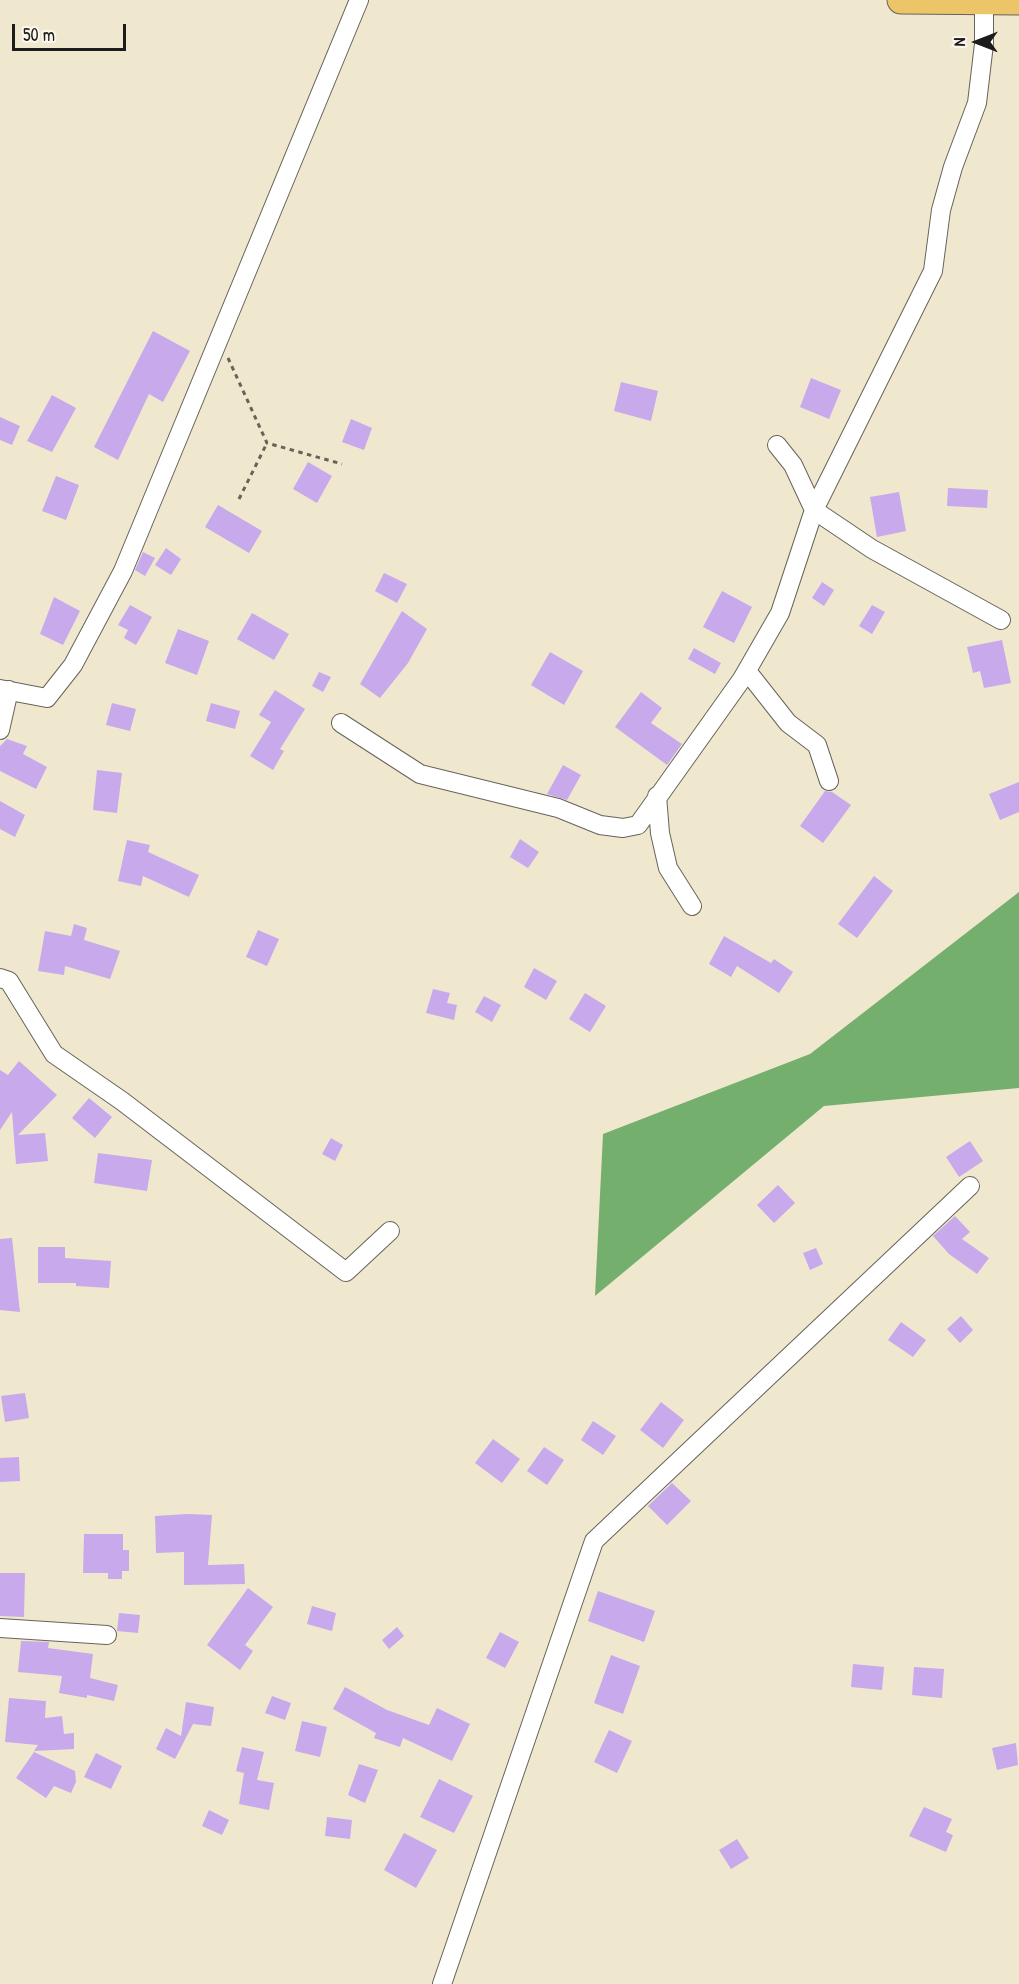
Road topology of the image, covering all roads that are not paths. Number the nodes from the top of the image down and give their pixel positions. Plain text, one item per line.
1 (359, 0) edge
2 (901, 0) edge
3 (979, 1) edge
4 (1019, 1) edge
5 (777, 445) dead end
6 (814, 510) junction
7 (1001, 620) dead end
8 (747, 670) junction
9 (5, 689) edge
10 (341, 723) dead end
11 (0, 730) edge
12 (829, 781) dead end
13 (657, 796) junction
14 (692, 906) dead end
15 (0, 978) edge
16 (970, 1186) dead end
17 (390, 1232) dead end
18 (0, 1628) edge
19 (107, 1635) dead end
20 (442, 1984) edge

1 - 9 street
2 - 3 highway
3 - 4 highway
3 - 6 street
5 - 6 street
6 - 7 street
6 - 8 street
8 - 12 street
8 - 13 street
9 - 11 street
10 - 13 street
13 - 14 street
15 - 17 street
16 - 20 street
18 - 19 street

